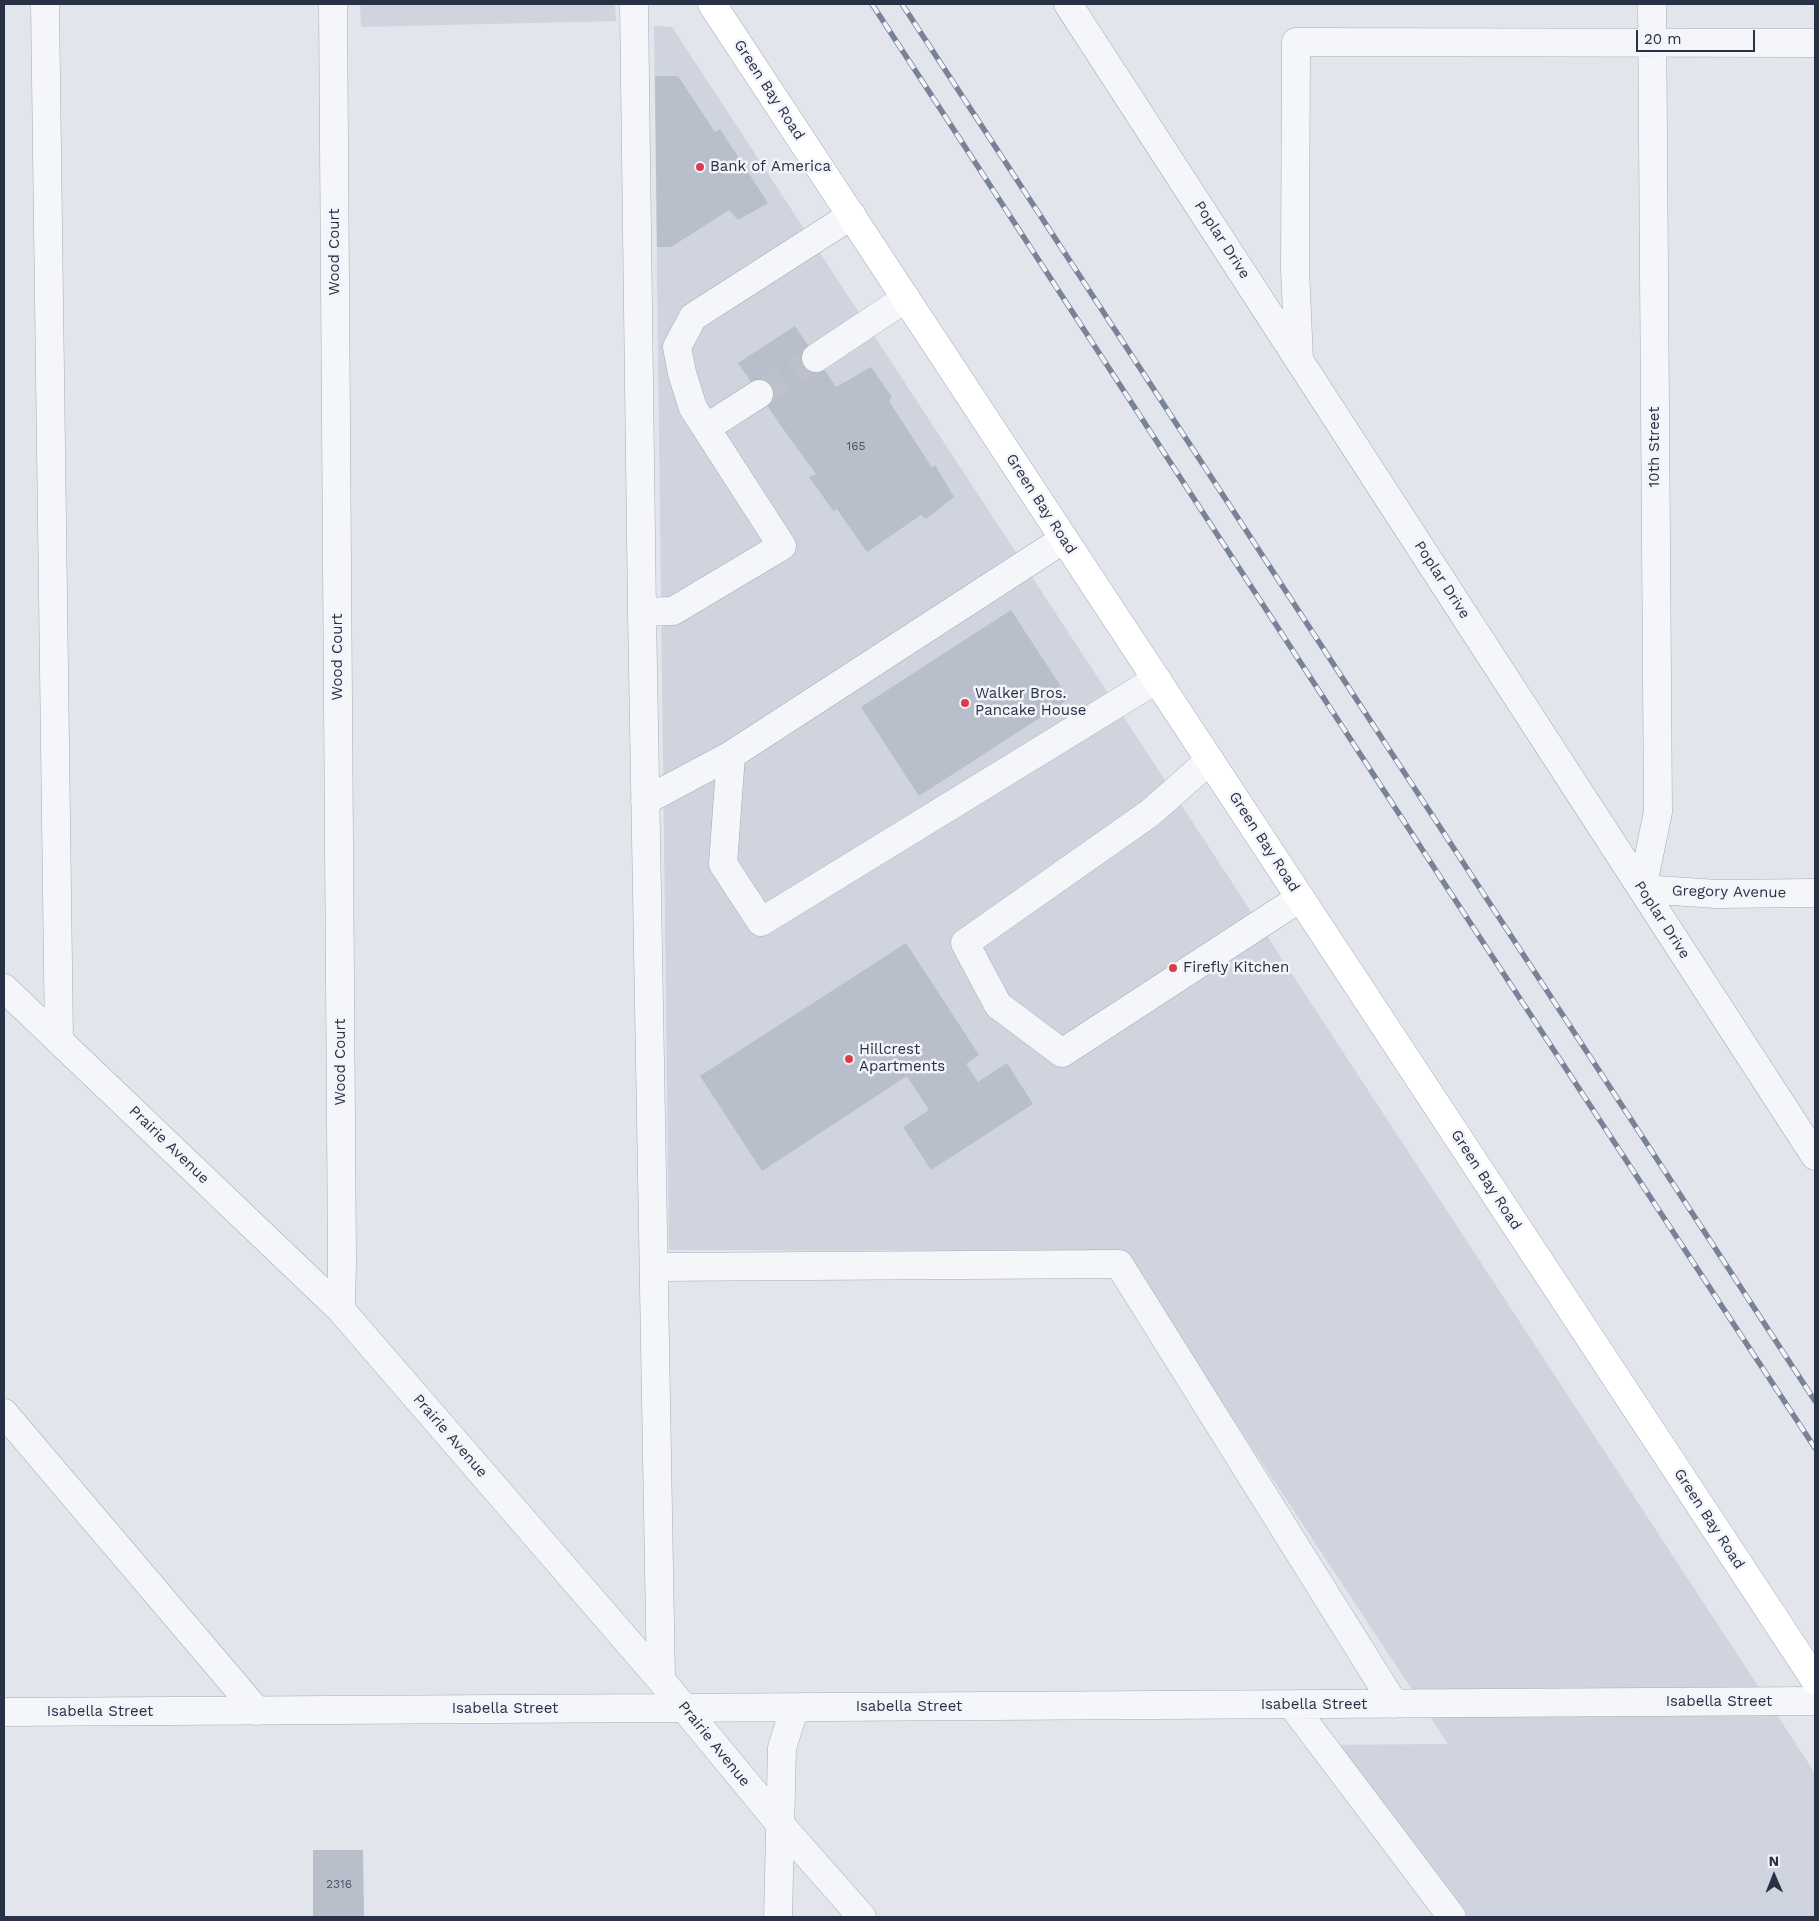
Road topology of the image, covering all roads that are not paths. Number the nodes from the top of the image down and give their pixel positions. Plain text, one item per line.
1 (45, 4) edge
2 (333, 4) edge
3 (634, 4) edge
4 (712, 4) edge
5 (1068, 4) edge
6 (1652, 4) edge
7 (1653, 43) junction
8 (1815, 43) edge
9 (852, 215) junction
10 (906, 298) junction
11 (816, 358) tunnel mouth
12 (1299, 360) junction
13 (759, 394) tunnel mouth
14 (706, 428) junction
15 (1064, 540) junction
16 (642, 612) junction
17 (1157, 679) junction
18 (731, 755) junction
19 (1210, 760) junction
20 (646, 801) junction
21 (1642, 889) junction
22 (1815, 893) edge
23 (1300, 898) junction
24 (4, 988) edge
25 (59, 1040) junction
26 (1815, 1156) edge
27 (654, 1266) junction
28 (341, 1310) junction
29 (4, 1413) edge
30 (661, 1680) junction
31 (1815, 1680) edge
32 (1815, 1701) edge
33 (1394, 1704) junction
34 (1292, 1705) junction
35 (801, 1707) junction
36 (685, 1708) junction
37 (258, 1711) junction
38 (4, 1712) edge
39 (780, 1824) junction
40 (778, 1917) edge
41 (862, 1917) edge
42 (1452, 1917) edge

1 - 25 street
2 - 28 street, Wood Court
3 - 16 street
4 - 9 main road, Green Bay Road
5 - 12 street, Poplar Drive
6 - 7 street, 10th Street
7 - 8 street
7 - 12 street
7 - 21 street, 10th Street
9 - 10 main road, Green Bay Road
9 - 14 street
10 - 11 street
10 - 15 main road, Green Bay Road
12 - 21 street, Poplar Drive
13 - 14 street
14 - 16 street
15 - 17 main road, Green Bay Road
15 - 18 street
16 - 20 street
17 - 18 street
17 - 19 main road, Green Bay Road
18 - 20 street
19 - 23 main road, Green Bay Road
19 - 23 street
20 - 27 street
21 - 22 street, Gregory Avenue
21 - 26 street, Poplar Drive
23 - 31 main road, Green Bay Road
24 - 25 street, Prairie Avenue
25 - 28 street, Prairie Avenue
27 - 30 street
27 - 33 street
28 - 30 street, Prairie Avenue
29 - 37 street
30 - 36 street, Prairie Avenue
32 - 33 street, Isabella Street
33 - 34 street, Isabella Street
34 - 35 street, Isabella Street
34 - 42 street
35 - 36 street, Isabella Street
35 - 39 street
36 - 37 street, Isabella Street
36 - 39 street, Prairie Avenue
37 - 38 street, Isabella Street
39 - 40 street
39 - 41 street, Prairie Avenue

